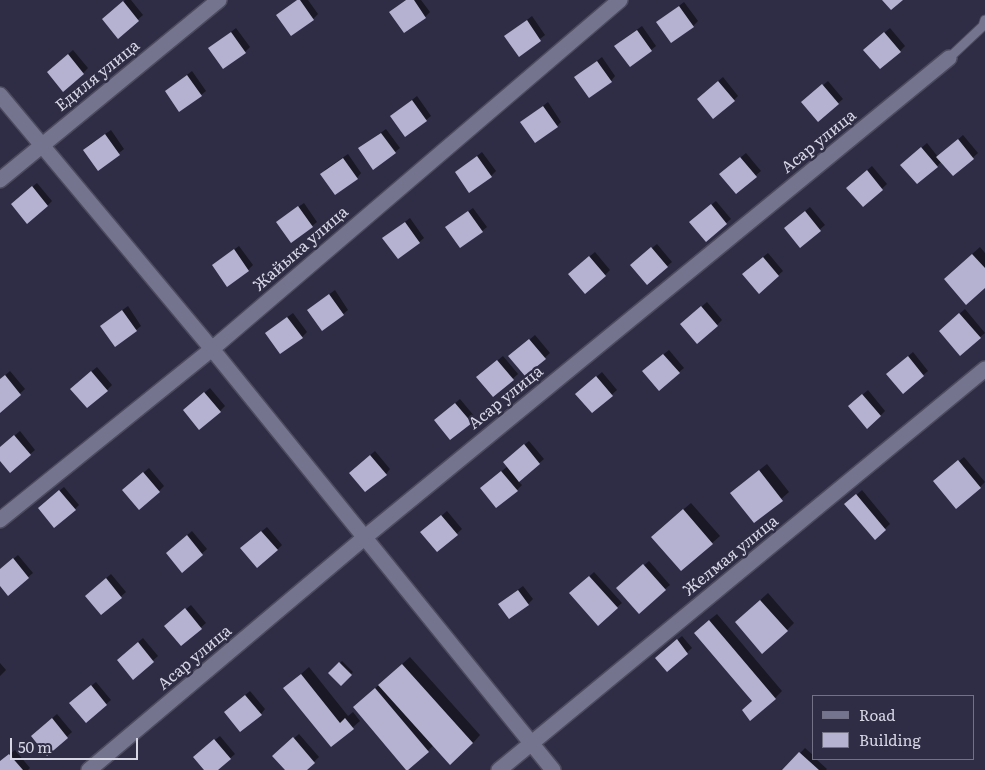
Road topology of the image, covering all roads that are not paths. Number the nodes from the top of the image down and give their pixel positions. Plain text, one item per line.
1 (219, 0) edge
2 (620, 0) edge
3 (985, 20) edge
4 (949, 58) joint
5 (0, 95) edge
6 (42, 145) junction
7 (0, 180) edge
8 (212, 349) junction
9 (985, 369) edge
10 (0, 520) edge
11 (364, 538) junction
12 (531, 743) junction
13 (89, 770) edge
14 (499, 770) edge
15 (553, 770) edge

1 - 6 street, Едиля улица
2 - 8 street, Жайыка улица
3 - 4 lane
4 - 11 street, Асар улица
5 - 6 street
6 - 7 street, Едиля улица
6 - 8 street
8 - 10 street, Жайыка улица
8 - 11 street
9 - 12 street, Желмая улица
11 - 12 street
11 - 13 street, Асар улица
12 - 14 street, Желмая улица
12 - 15 street

